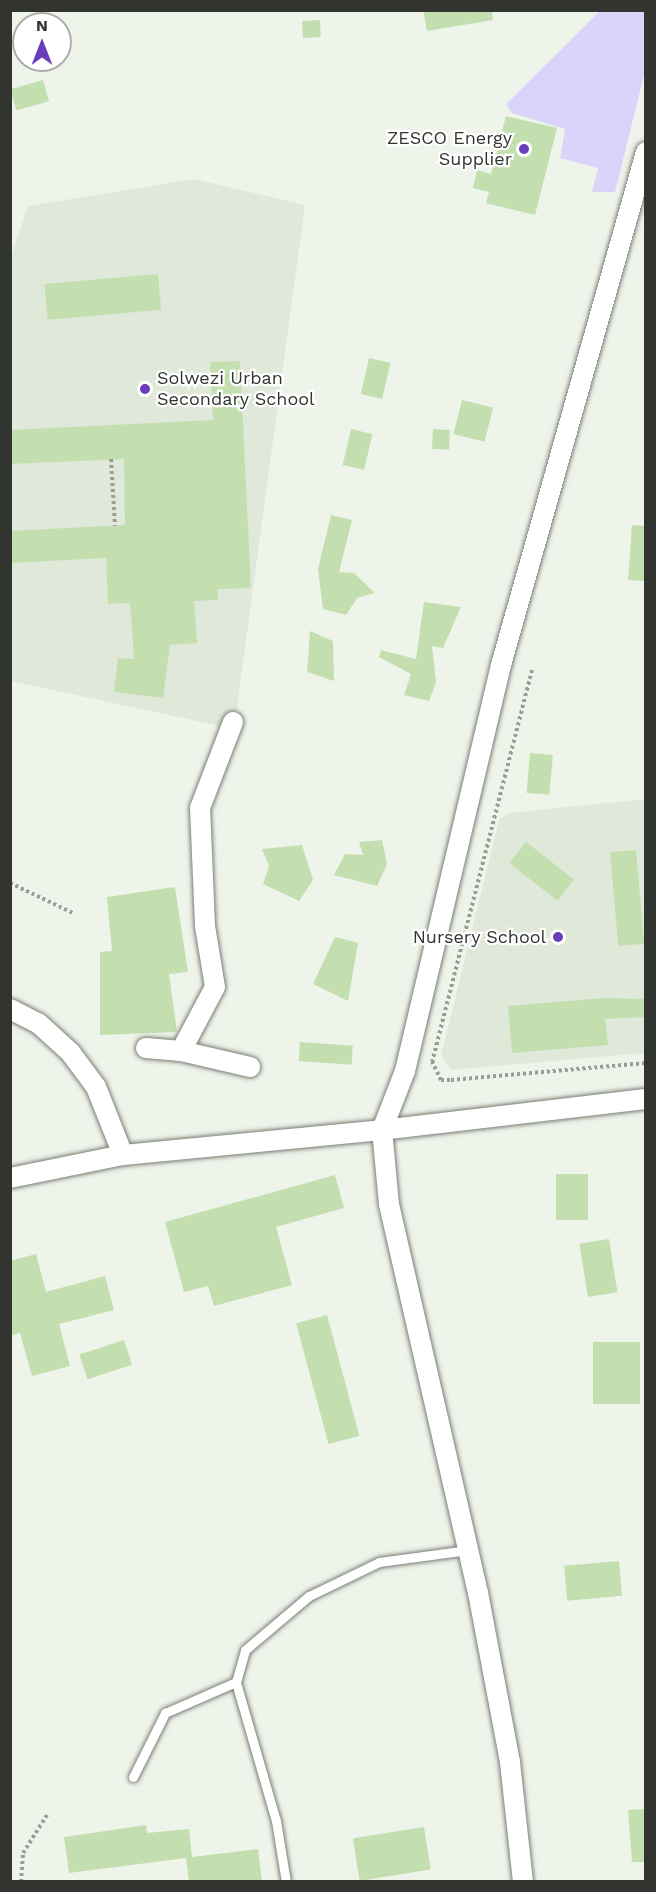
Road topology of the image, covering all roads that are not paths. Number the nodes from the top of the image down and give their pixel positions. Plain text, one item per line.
1 (645, 152) edge
2 (233, 722) dead end
3 (10, 1008) edge
4 (146, 1048) dead end
5 (182, 1051) junction
6 (250, 1067) dead end
7 (645, 1099) edge
8 (382, 1130) junction
9 (123, 1155) junction
10 (10, 1178) edge
11 (468, 1550) junction
12 (236, 1682) junction
13 (133, 1777) dead end
14 (286, 1881) edge
15 (523, 1881) edge

1 - 8 street
2 - 5 street
3 - 9 street
4 - 5 street
5 - 6 street
7 - 8 street
8 - 9 street
8 - 11 street
9 - 10 street
11 - 12 lane
11 - 15 street
12 - 13 lane
12 - 14 lane

